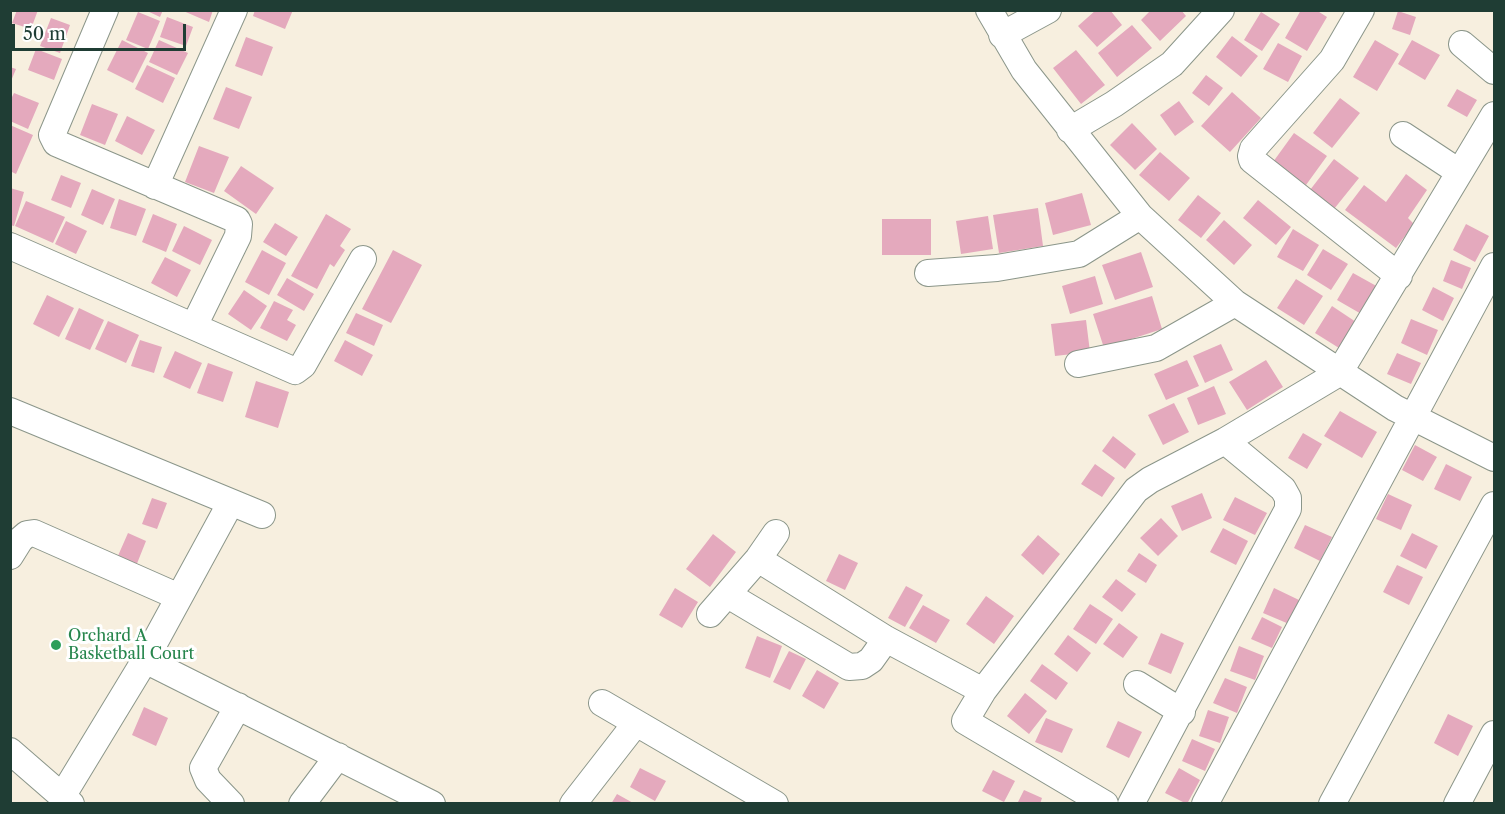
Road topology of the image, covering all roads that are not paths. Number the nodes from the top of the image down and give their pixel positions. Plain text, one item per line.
1 (105, 10) edge
2 (234, 10) edge
3 (989, 10) edge
4 (1048, 10) edge
5 (1221, 10) edge
6 (1361, 10) edge
7 (1002, 35) junction
8 (1462, 44) dead end
9 (1494, 71) edge
10 (1494, 115) edge
11 (1070, 130) junction
12 (1403, 135) dead end
13 (1459, 172) junction
14 (155, 186) junction
15 (1140, 216) junction
16 (10, 246) edge
17 (363, 259) dead end
18 (1494, 266) edge
19 (928, 273) dead end
20 (1399, 276) junction
21 (1235, 303) junction
22 (194, 326) junction
23 (1078, 364) dead end
24 (1339, 373) junction
25 (10, 411) edge
26 (1413, 416) junction
27 (1225, 441) junction
28 (1494, 458) edge
29 (230, 504) junction
30 (1494, 505) edge
31 (262, 515) dead end
32 (776, 533) dead end
33 (10, 556) edge
34 (758, 559) junction
35 (728, 595) junction
36 (179, 597) junction
37 (710, 614) dead end
38 (886, 639) junction
39 (145, 660) junction
40 (1137, 684) dead end
41 (983, 691) junction
42 (602, 704) dead end
43 (238, 706) junction
44 (1182, 712) junction
45 (636, 723) junction
46 (1494, 734) edge
47 (10, 751) edge
48 (338, 756) junction
49 (67, 799) edge
50 (432, 803) edge
51 (231, 804) edge
52 (302, 804) edge
53 (573, 804) edge
54 (775, 804) edge
55 (1105, 804) edge
56 (1131, 804) edge
57 (1205, 804) edge
58 (1332, 804) edge
59 (1457, 804) edge

1 - 14 street
2 - 14 street
3 - 7 street
4 - 7 street
5 - 11 street
6 - 20 street
7 - 11 street
8 - 9 street
10 - 13 street
11 - 15 street
12 - 13 street
13 - 20 street
14 - 22 street
15 - 19 street
15 - 21 street
16 - 22 street
17 - 22 street
18 - 26 street
20 - 24 street
21 - 23 street
21 - 24 street
24 - 26 street
24 - 27 street
25 - 29 street
26 - 28 street
26 - 57 street
27 - 41 street
27 - 44 street
29 - 31 street
29 - 36 street
30 - 58 street
32 - 34 street
33 - 36 street
34 - 35 street
34 - 38 street
35 - 37 street
35 - 38 street
36 - 39 street
38 - 41 street
39 - 43 street
39 - 49 street
40 - 44 street
41 - 55 street
42 - 45 street
43 - 48 street
43 - 51 street
44 - 56 street
45 - 53 street
45 - 54 street
46 - 59 street
47 - 49 street
48 - 50 street
48 - 52 street

